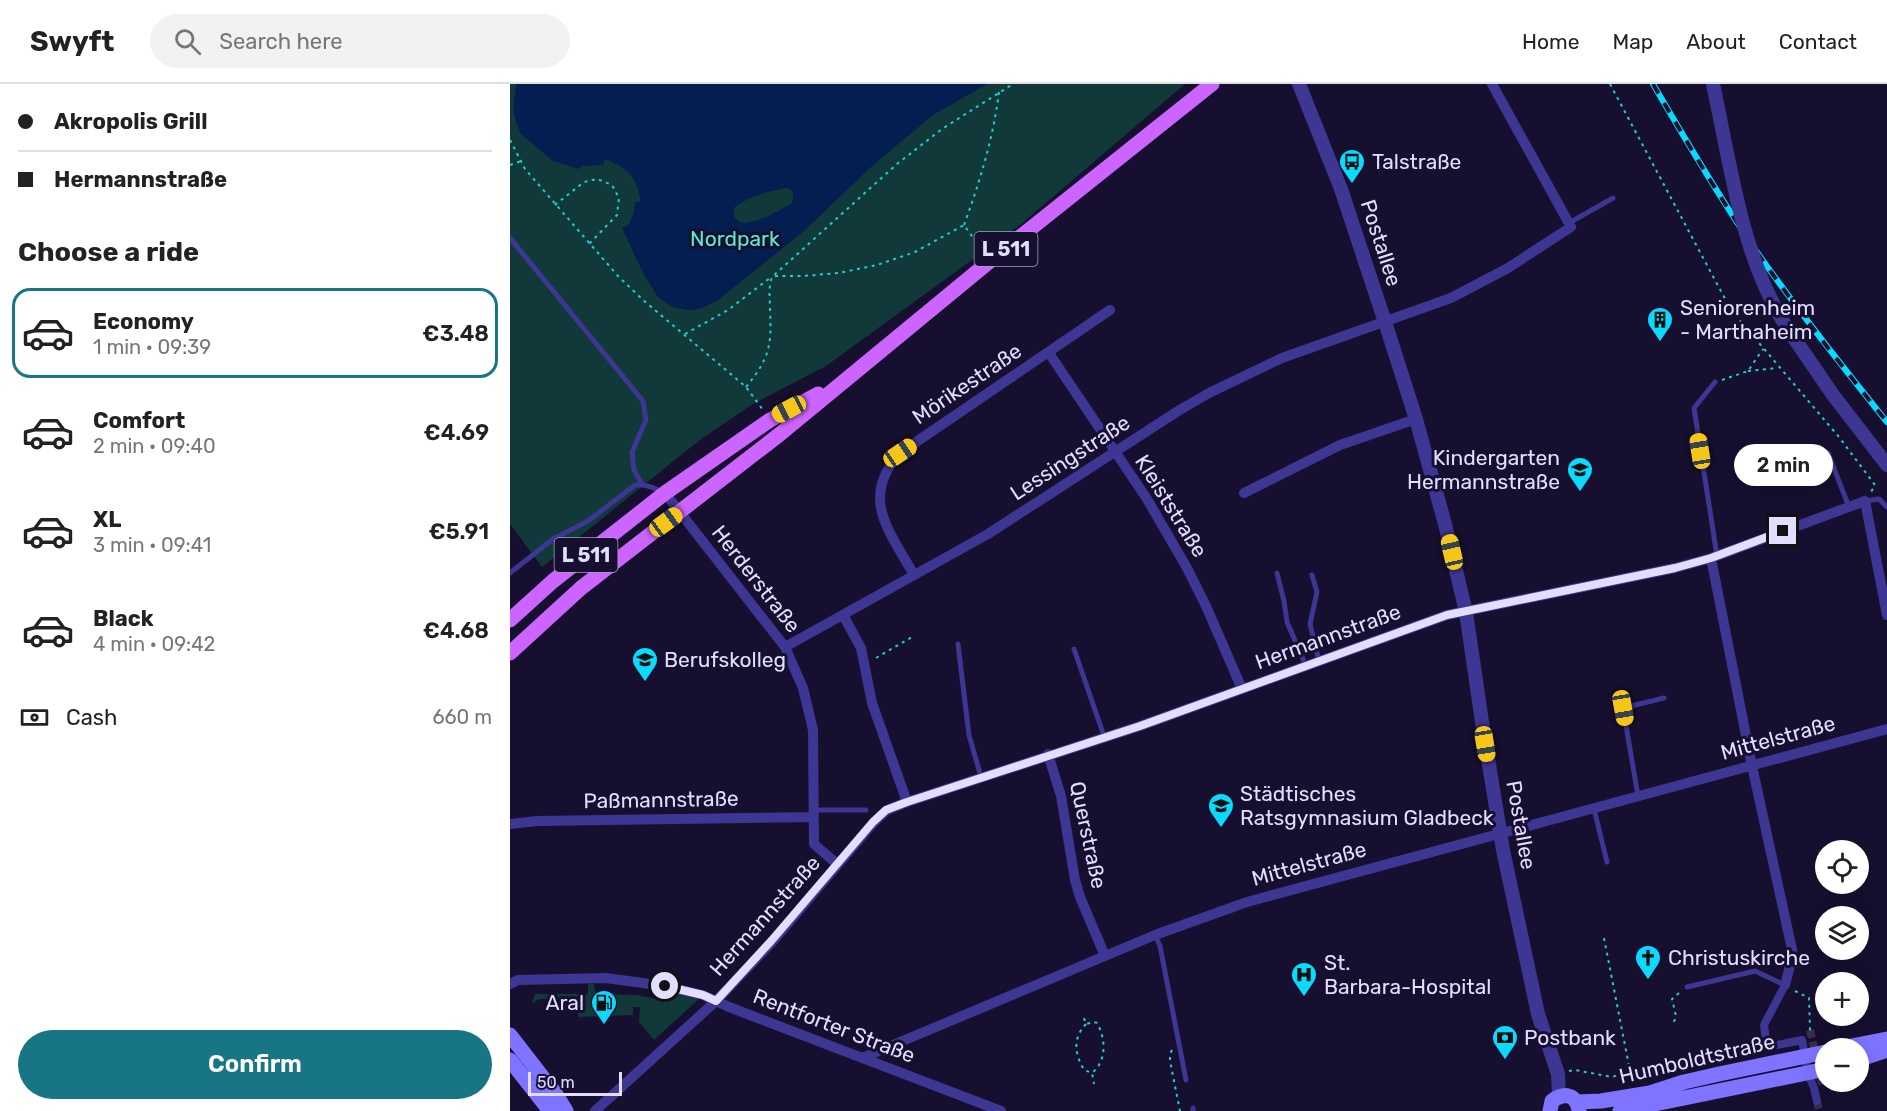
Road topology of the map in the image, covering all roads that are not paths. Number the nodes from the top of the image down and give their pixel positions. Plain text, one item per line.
1 (1212, 84) edge
2 (1299, 84) edge
3 (1491, 84) edge
4 (1713, 84) edge
5 (1613, 198) dead end
6 (1569, 223) junction
7 (510, 238) edge
8 (1110, 310) dead end
9 (1385, 322) junction
10 (1048, 352) junction
11 (847, 378) junction
12 (1715, 382) road end
13 (1416, 419) junction
14 (1822, 450) dead end
15 (1115, 453) junction
16 (1887, 465) edge
17 (642, 484) junction
18 (664, 493) junction
19 (1244, 493) dead end
20 (1865, 501) junction
21 (1849, 507) junction
22 (1887, 507) edge
23 (679, 512) junction
24 (1714, 557) junction
25 (510, 573) edge
26 (1277, 573) dead end
27 (915, 575) junction
28 (1311, 575) dead end
29 (1466, 612) junction
30 (843, 615) junction
31 (1887, 615) edge
32 (510, 620) edge
33 (958, 644) dead end
34 (785, 647) junction
35 (1074, 649) dead end
36 (510, 653) edge
37 (1319, 661) junction
38 (1306, 666) junction
39 (1242, 689) junction
40 (1664, 698) dead end
41 (1887, 729) edge
42 (1104, 736) junction
43 (1048, 754) junction
44 (1752, 766) junction
45 (981, 777) junction
46 (1638, 796) junction
47 (907, 802) junction
48 (1594, 809) junction
49 (866, 810) dead end
50 (812, 814) junction
51 (510, 824) edge
52 (1500, 834) junction
53 (1607, 862) dead end
54 (837, 864) junction
55 (1155, 935) junction
56 (1105, 956) junction
57 (510, 984) edge
58 (1785, 986) junction
59 (1688, 987) road end
60 (716, 1001) junction
61 (510, 1035) edge
62 (1887, 1038) edge
63 (1869, 1042) edge
64 (1887, 1050) edge
65 (1815, 1054) edge
66 (1805, 1056) junction
67 (1869, 1056) edge
68 (862, 1058) junction
69 (510, 1060) edge
70 (1815, 1071) edge
71 (1808, 1072) junction
72 (1186, 1080) dead end
73 (1559, 1096) junction
74 (1817, 1101) tunnel mouth
75 (1578, 1106) edge
76 (1667, 1106) edge
77 (550, 1111) edge
78 (566, 1111) edge
79 (595, 1111) edge
80 (1001, 1111) edge
81 (1550, 1111) edge
82 (1620, 1111) edge

1 - 11 main road, L 511
2 - 9 street, Postallee
3 - 6 street
4 - 16 street, bridge
5 - 6 lane
6 - 9 street, Lessingstraße
7 - 17 lane
8 - 10 street, Mörikestraße
9 - 13 street, Postallee
9 - 15 street, Lessingstraße
10 - 15 street, Kleiststraße
10 - 27 street, Mörikestraße
11 - 18 main road, L 511
11 - 23 main road, L 511
12 - 24 lane
13 - 19 street
13 - 29 street, Postallee
14 - 21 lane
15 - 27 street, Lessingstraße
15 - 39 street, Kleiststraße
17 - 18 lane
17 - 25 lane
18 - 23 street, Herderstraße
18 - 32 main road, L 511
20 - 21 street, Hermannstraße
20 - 22 lane
20 - 31 street
21 - 24 street, Hermannstraße
23 - 34 street, Herderstraße
23 - 36 main road, L 511
24 - 29 street, Hermannstraße
24 - 44 street
26 - 38 lane
27 - 30 street, Lessingstraße
28 - 37 lane
29 - 37 street, Hermannstraße
29 - 52 street, Postallee
30 - 34 street, Lessingstraße
30 - 47 street
33 - 45 lane
34 - 50 street, Herderstraße
35 - 42 lane
37 - 38 street, Hermannstraße
38 - 39 street, Hermannstraße
39 - 42 street, Hermannstraße
40 - 46 lane
41 - 44 street, Mittelstraße
42 - 43 street, Hermannstraße
43 - 45 street, Hermannstraße
43 - 56 street, Querstraße
44 - 46 street, Mittelstraße
44 - 58 street
45 - 47 street, Hermannstraße
46 - 48 street, Mittelstraße
47 - 54 street, Hermannstraße
48 - 52 street, Mittelstraße
48 - 53 lane
49 - 50 lane
50 - 51 street, Paßmannstraße
50 - 54 street, Herderstraße
52 - 55 street, Mittelstraße
52 - 73 street, Postallee
54 - 60 street, Hermannstraße
55 - 56 street, Mittelstraße
55 - 72 lane
56 - 68 street, Mittelstraße
57 - 60 street, Rentforter Straße
58 - 59 lane
58 - 66 street
60 - 68 street, Rentforter Straße
60 - 79 street, Hermannstraße
61 - 78 main road
62 - 63 main road
64 - 67 main road
65 - 66 main road, Humboldtstraße
66 - 71 street
66 - 75 main road, Humboldtstraße
68 - 80 street, Rentforter Straße
69 - 77 main road
70 - 71 main road, Humboldtstraße
71 - 74 street
71 - 76 main road, Humboldtstraße
73 - 75 main road
73 - 81 main road
76 - 82 main road, Humboldtstraße

